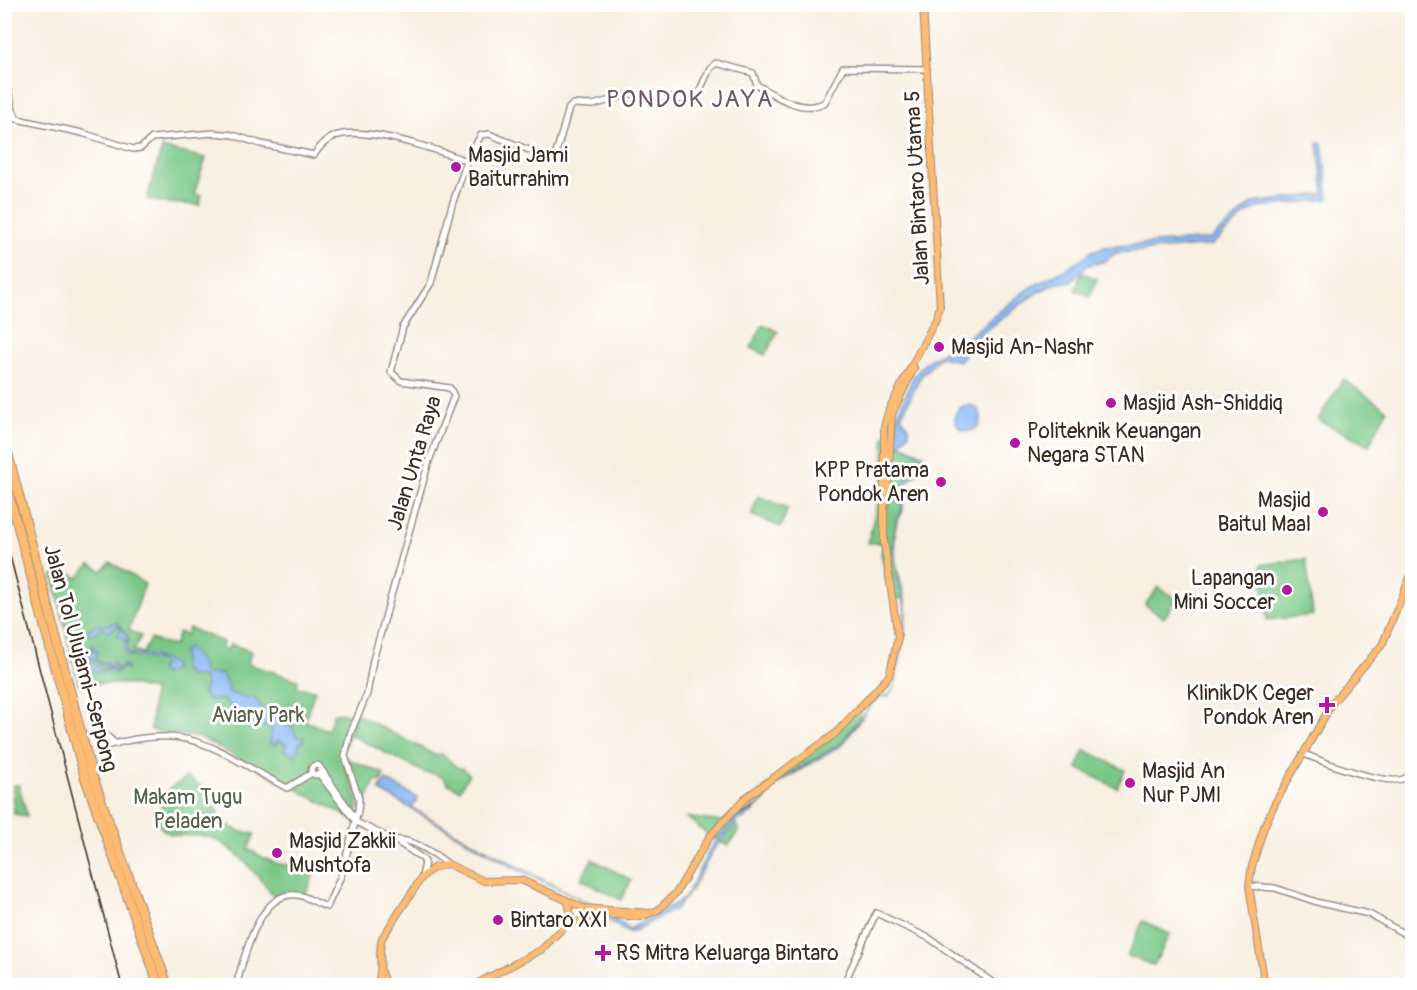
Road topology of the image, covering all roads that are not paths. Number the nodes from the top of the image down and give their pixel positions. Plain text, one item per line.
1 (923, 4) edge
2 (927, 69) junction
3 (4, 75) edge
4 (4, 157) edge
5 (467, 161) junction
6 (4, 177) edge
7 (4, 438) edge
8 (4, 475) edge
9 (1413, 573) edge
10 (117, 744) junction
11 (1304, 754) junction
12 (1413, 770) edge
13 (356, 822) junction
14 (394, 840) junction
15 (431, 854) junction
16 (424, 862) junction
17 (448, 864) junction
18 (422, 877) junction
19 (1249, 886) junction
20 (567, 901) junction
21 (584, 908) junction
22 (593, 912) junction
23 (582, 920) junction
24 (566, 926) junction
25 (1413, 938) edge
26 (379, 966) junction
27 (159, 986) edge
28 (168, 986) edge
29 (236, 986) edge
30 (375, 986) edge
31 (393, 986) edge
32 (472, 986) edge
33 (843, 986) edge
34 (998, 986) edge
35 (1265, 986) edge

1 - 2 main road, Jalan Bintaro Utama 5
2 - 5 street, Jalan Unta Raya
2 - 22 main road, Jalan Bintaro Utama 5
3 - 5 street
4 - 6 highway
5 - 13 street, Jalan Unta Raya
7 - 28 highway, Jalan Tol Ulujami–Serpong
8 - 27 highway, Jalan Tol Ulujami–Serpong
9 - 11 main road
10 - 10 street
10 - 13 street
11 - 12 street
11 - 19 main road
13 - 14 street
13 - 29 street
14 - 15 street
14 - 16 street
15 - 16 street
15 - 17 street
16 - 18 street
17 - 18 main road
17 - 20 main road
18 - 26 main road
19 - 25 street
19 - 35 main road
20 - 21 main road
20 - 24 main road
21 - 22 main road
21 - 23 main road
22 - 23 main road
23 - 24 main road
24 - 32 main road
26 - 30 main road
26 - 31 main road
33 - 34 street

